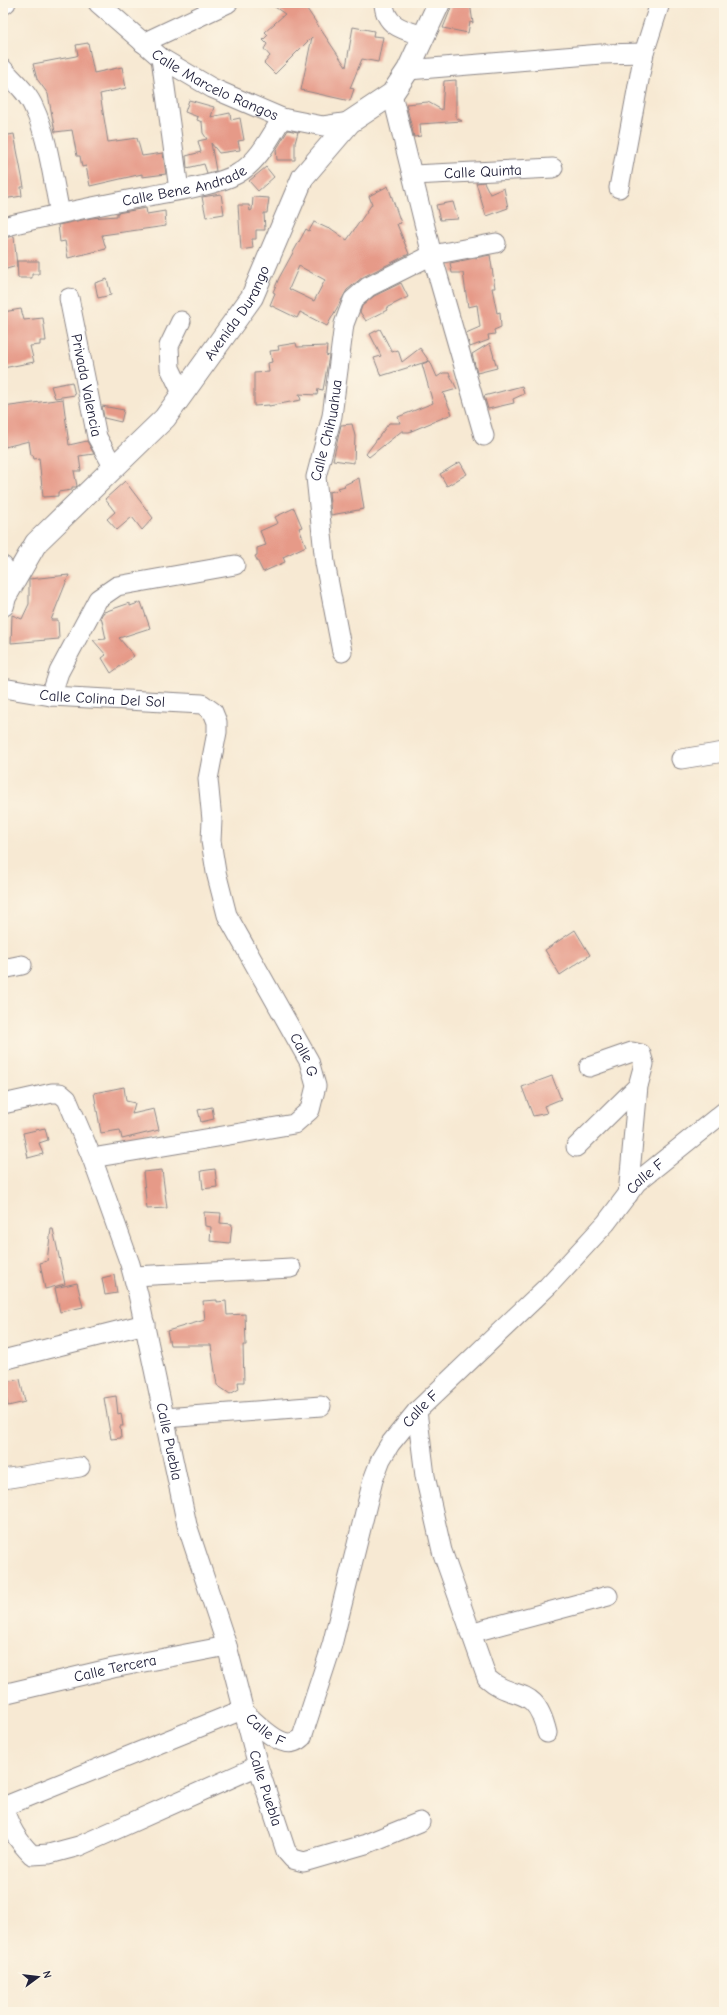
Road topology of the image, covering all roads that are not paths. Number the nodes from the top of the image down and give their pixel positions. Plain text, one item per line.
1 (6, 3) edge
2 (98, 3) edge
3 (228, 3) edge
4 (384, 3) edge
5 (439, 3) edge
6 (660, 3) edge
7 (3, 5) edge
8 (424, 36) junction
9 (143, 43) junction
10 (644, 54) junction
11 (161, 58) junction
12 (3, 70) edge
13 (408, 70) junction
14 (392, 94) junction
15 (282, 118) junction
16 (350, 122) junction
17 (553, 168) dead end
18 (413, 175) junction
19 (619, 188) dead end
20 (179, 190) junction
21 (60, 213) junction
22 (3, 227) edge
23 (496, 243) dead end
24 (432, 255) junction
25 (69, 298) dead end
26 (181, 321) dead end
27 (182, 393) junction
28 (484, 436) dead end
29 (114, 468) junction
30 (235, 565) dead end
31 (3, 566) edge
32 (4, 601) edge
33 (342, 652) dead end
34 (3, 688) edge
35 (51, 696) junction
36 (202, 704) joint
37 (724, 752) edge
38 (681, 759) dead end
39 (22, 965) dead end
40 (3, 969) edge
41 (589, 1067) dead end
42 (638, 1086) junction
43 (3, 1104) edge
44 (724, 1112) edge
45 (576, 1147) dead end
46 (92, 1158) junction
47 (628, 1195) junction
48 (291, 1268) dead end
49 (134, 1276) junction
50 (145, 1324) junction
51 (3, 1360) edge
52 (320, 1406) dead end
53 (417, 1411) junction
54 (165, 1418) junction
55 (80, 1467) dead end
56 (3, 1479) edge
57 (608, 1596) dead end
58 (470, 1633) junction
59 (227, 1646) junction
60 (3, 1694) edge
61 (242, 1710) junction
62 (547, 1733) dead end
63 (258, 1766) junction
64 (3, 1808) edge
65 (420, 1822) dead end

1 - 7 street
2 - 9 street, Calle Marcelo Rangos
3 - 9 street
4 - 8 street
5 - 8 main road, Avenida Durango
6 - 10 street
8 - 13 main road, Avenida Durango
9 - 11 street, Calle Marcelo Rangos
10 - 13 street
10 - 19 street
11 - 15 street, Calle Marcelo Rangos
11 - 20 street
12 - 21 street
13 - 14 main road, Avenida Durango
14 - 16 main road, Avenida Durango
14 - 18 street
15 - 16 street, Calle Marcelo Rangos
15 - 20 street, Calle Bene Andrade
16 - 27 main road, Avenida Durango
17 - 18 street, Calle Quinta
18 - 24 street
20 - 21 street, Calle Bene Andrade
21 - 22 street, Calle Bene Andrade
23 - 24 street, Calle Chihuahua
24 - 28 street
24 - 33 street, Calle Chihuahua
25 - 29 street, Privada Valencia
26 - 27 street
27 - 29 main road, Avenida Durango
29 - 32 main road, Avenida Durango
30 - 35 street
31 - 32 street
34 - 35 street, Calle Colina Del Sol
35 - 36 street, Calle Colina Del Sol
36 - 46 street, Calle G
37 - 38 street
39 - 40 street
41 - 42 street
42 - 45 street
42 - 47 street
43 - 46 street, Calle Puebla
44 - 47 street, Calle F
46 - 49 street, Calle Puebla
47 - 53 street, Calle F
48 - 49 street
49 - 50 street, Calle Puebla
50 - 51 street
50 - 54 street, Calle Puebla
52 - 54 street
53 - 58 street
53 - 61 street, Calle F
54 - 59 street, Calle Puebla
55 - 56 street
57 - 58 street
58 - 62 street
59 - 60 street, Calle Tercera
59 - 61 street, Calle Puebla
61 - 63 street, Calle Puebla
61 - 64 street
63 - 64 street
63 - 65 street, Calle Puebla

